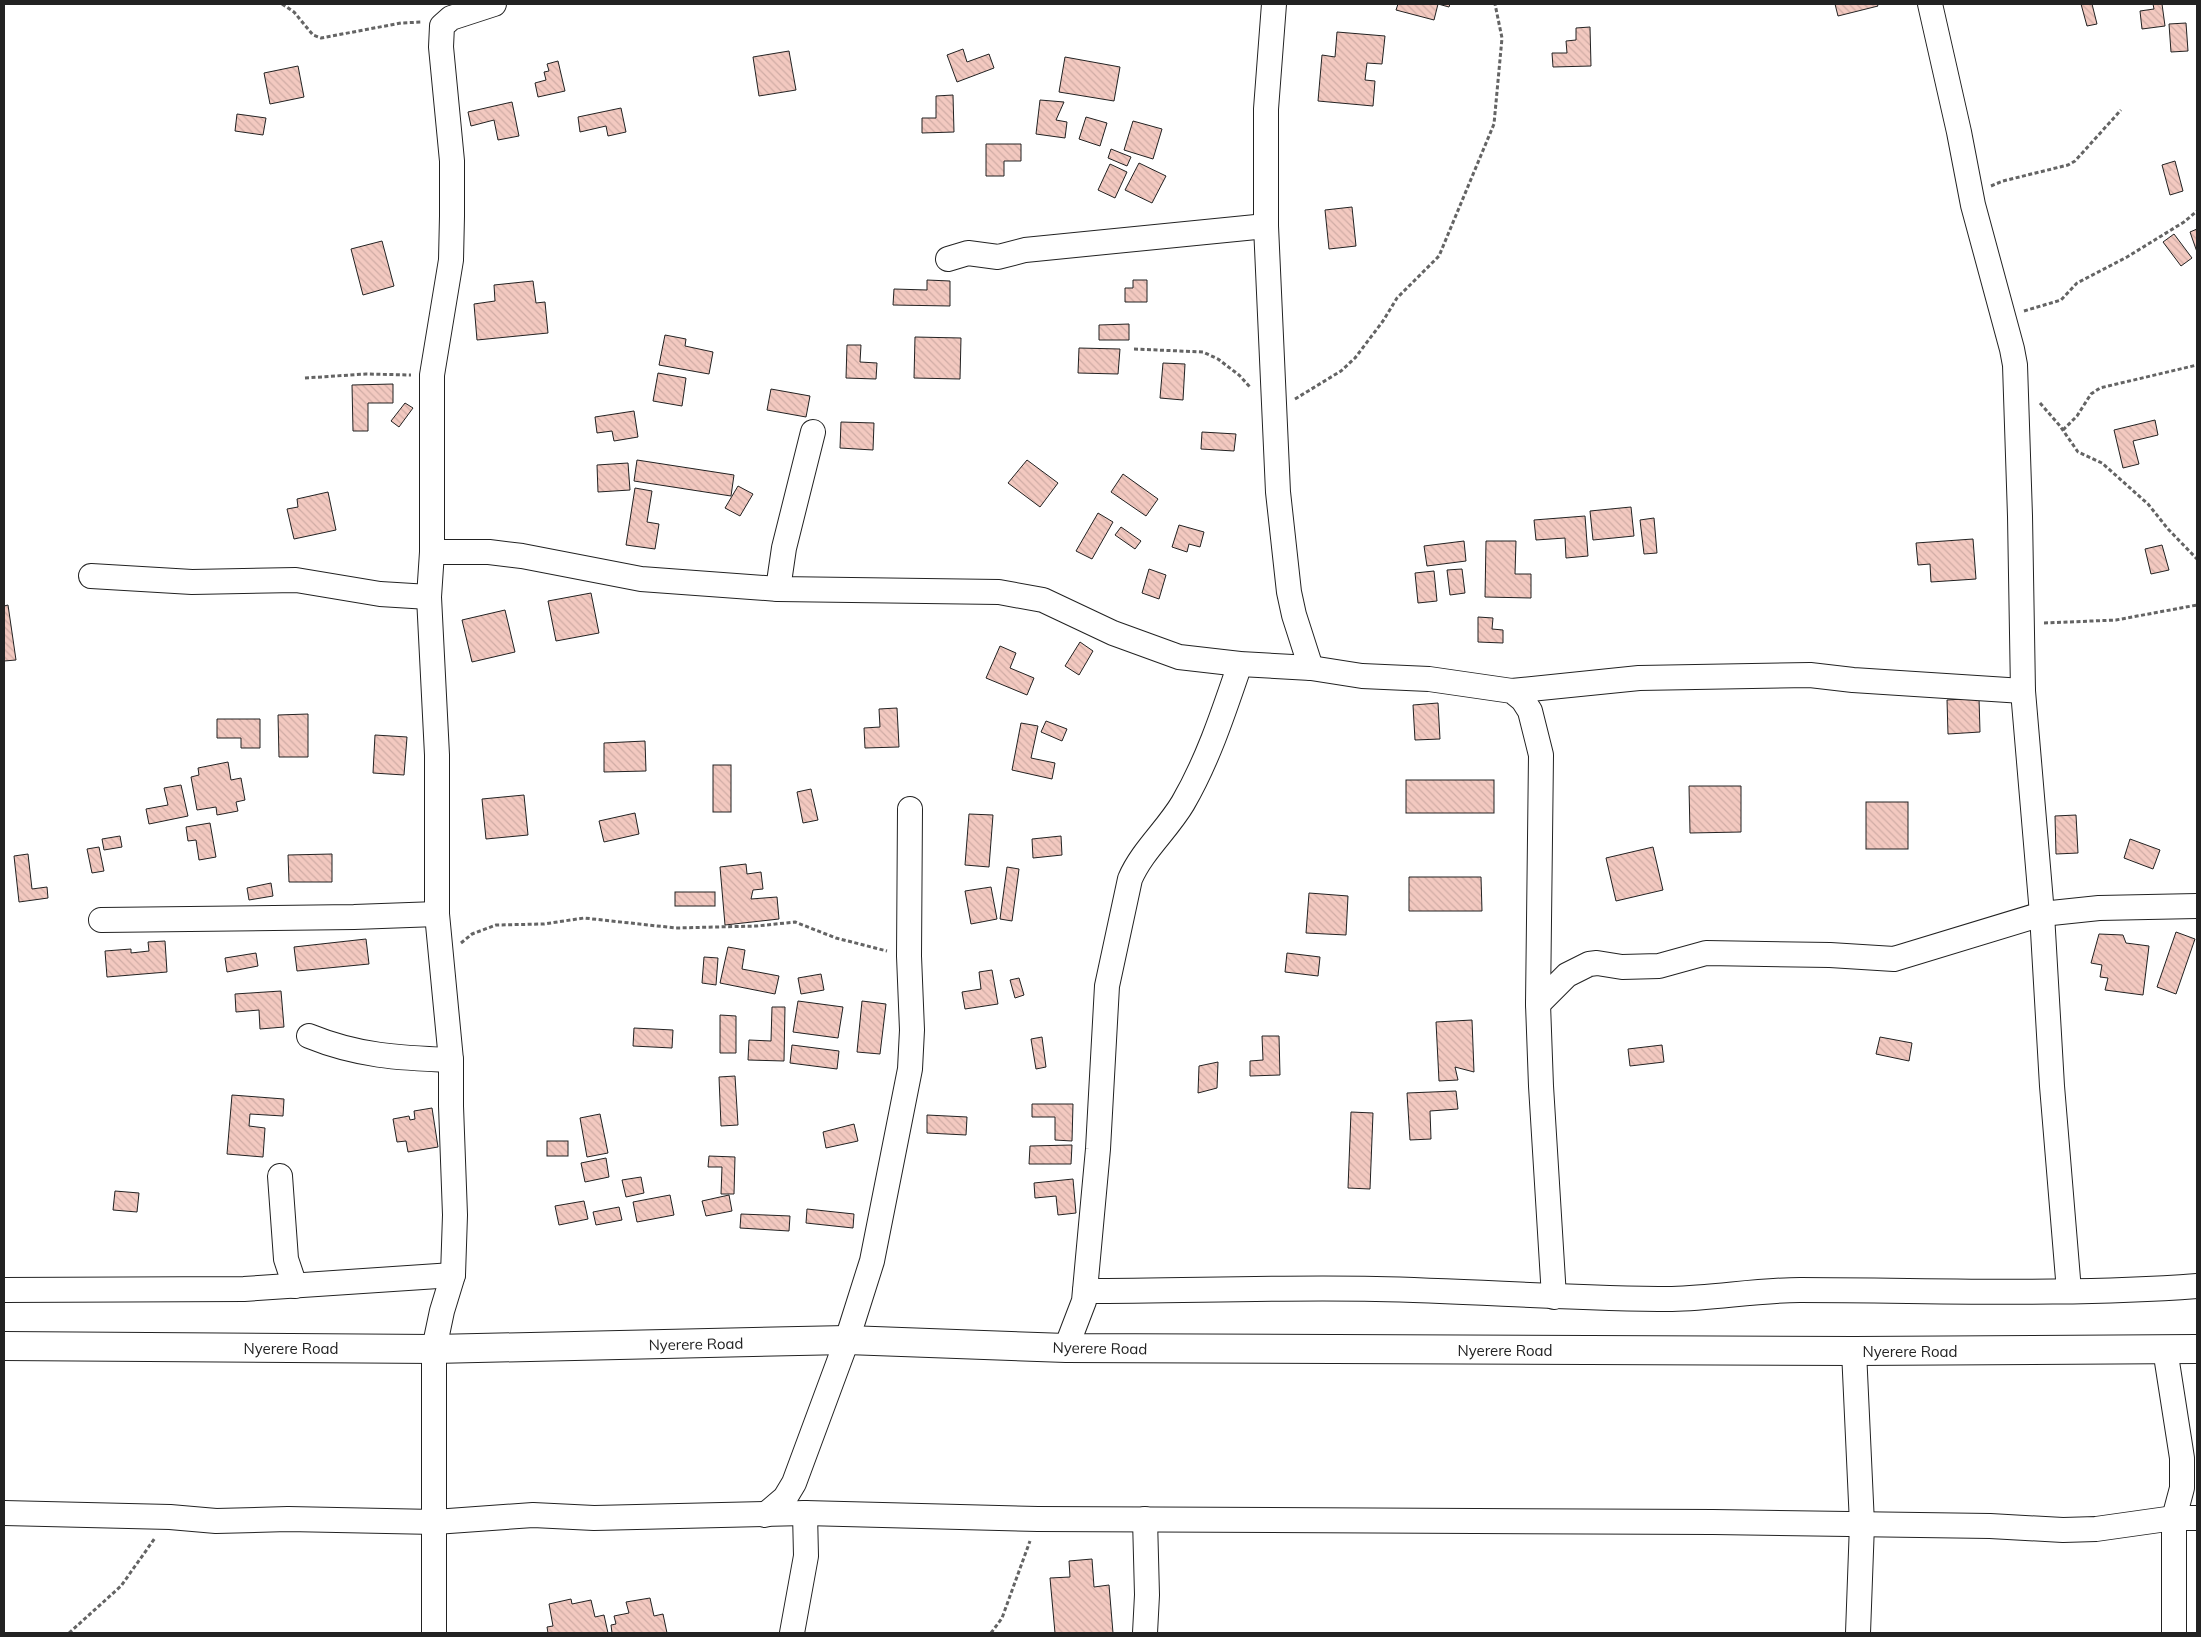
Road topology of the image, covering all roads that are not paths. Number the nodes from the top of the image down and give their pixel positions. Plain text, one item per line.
1 (494, 4) edge
2 (1274, 4) edge
3 (1930, 4) edge
4 (1266, 226) junction
5 (948, 259) dead end
6 (813, 432) dead end
7 (432, 552) junction
8 (91, 576) dead end
9 (778, 589) junction
10 (429, 597) junction
11 (1240, 664) junction
12 (1311, 668) junction
13 (1512, 691) junction
14 (2022, 691) junction
15 (910, 810) dead end
16 (2197, 906) edge
17 (437, 914) junction
18 (2042, 914) junction
19 (101, 920) dead end
20 (1538, 1004) junction
21 (308, 1036) dead end
22 (451, 1060) junction
23 (280, 1176) dead end
24 (453, 1275) junction
25 (295, 1286) junction
26 (2197, 1286) edge
27 (4, 1290) edge
28 (1085, 1290) junction
29 (2069, 1291) junction
30 (1554, 1297) junction
31 (846, 1340) junction
32 (4, 1346) edge
33 (1066, 1348) junction
34 (434, 1349) junction
35 (2164, 1349) junction
36 (2197, 1349) edge
37 (1854, 1351) junction
38 (4, 1513) edge
39 (805, 1513) junction
40 (765, 1515) junction
41 (2186, 1518) edge
42 (1145, 1519) junction
43 (435, 1522) junction
44 (1862, 1524) junction
45 (434, 1633) edge
46 (792, 1633) edge
47 (1145, 1633) edge
48 (1858, 1633) edge
49 (2174, 1633) edge

1 - 7 street
2 - 4 street
3 - 14 street
4 - 5 street
4 - 12 street
6 - 9 street
7 - 9 street
7 - 10 street
8 - 10 street
9 - 11 street
10 - 17 street
11 - 12 street
11 - 28 street
12 - 13 street
13 - 14 street
13 - 20 street
14 - 18 street
15 - 31 street
16 - 18 street
17 - 19 street
17 - 22 street
18 - 20 street
18 - 29 street
20 - 30 street
21 - 22 street
22 - 24 street
23 - 25 street
24 - 25 street
24 - 34 street
25 - 27 street
26 - 29 street
28 - 30 street
28 - 33 street
29 - 30 street
31 - 33 highway, Nyerere Road
31 - 34 highway, Nyerere Road
31 - 40 street
32 - 34 highway, Nyerere Road
33 - 37 highway, Nyerere Road
34 - 43 street
35 - 36 highway, Nyerere Road
35 - 37 highway, Nyerere Road
35 - 41 street
37 - 44 street
38 - 43 street
39 - 40 street
39 - 42 street
39 - 46 street
40 - 43 street
41 - 44 street
41 - 49 street
42 - 44 street
42 - 47 street
43 - 45 street
44 - 48 street

